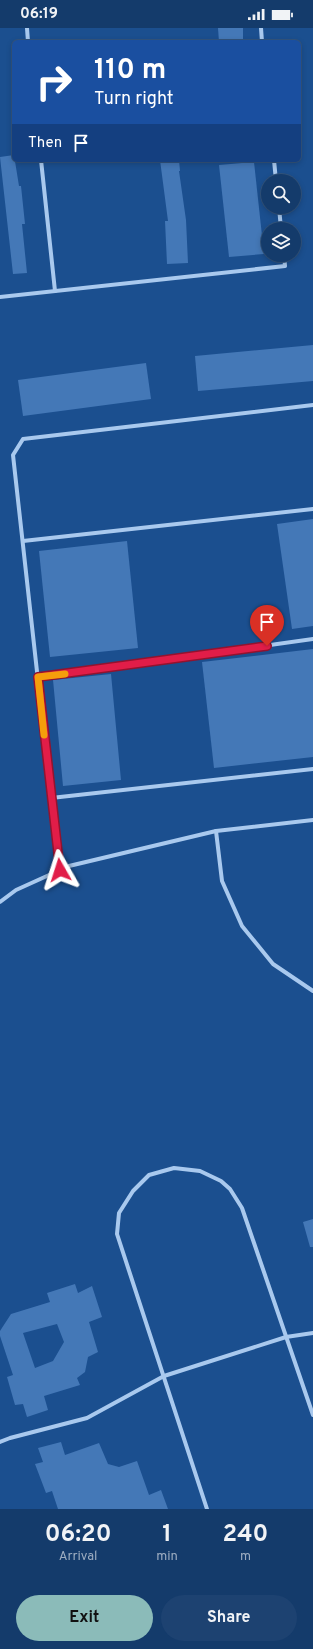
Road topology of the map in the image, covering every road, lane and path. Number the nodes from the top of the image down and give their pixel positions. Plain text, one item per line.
1 (27, 28) edge
2 (261, 28) edge
3 (28, 40) edge
4 (262, 40) edge
5 (41, 162) edge
6 (274, 162) edge
7 (275, 174) edge
8 (285, 262) edge
9 (55, 291) junction
10 (0, 297) edge
11 (313, 405) edge
12 (313, 509) edge
13 (23, 541) junction
14 (313, 639) edge
15 (38, 677) junction
16 (313, 769) edge
17 (52, 798) junction
18 (313, 820) edge
19 (216, 831) junction
20 (60, 870) junction
21 (0, 902) edge
22 (313, 991) edge
23 (313, 1333) edge
24 (286, 1337) junction
25 (164, 1376) junction
26 (313, 1415) edge
27 (0, 1442) edge
28 (208, 1509) edge

1 - 3 street
2 - 4 street
5 - 9 street
6 - 7 street
8 - 9 street
9 - 10 street
11 - 13 street
12 - 13 street
13 - 15 street
14 - 15 street
15 - 17 street
16 - 17 street
17 - 20 street
18 - 19 street
19 - 20 street
19 - 22 street
20 - 21 street
23 - 24 street
24 - 25 street
24 - 25 street
24 - 26 street
25 - 27 street
25 - 28 street

